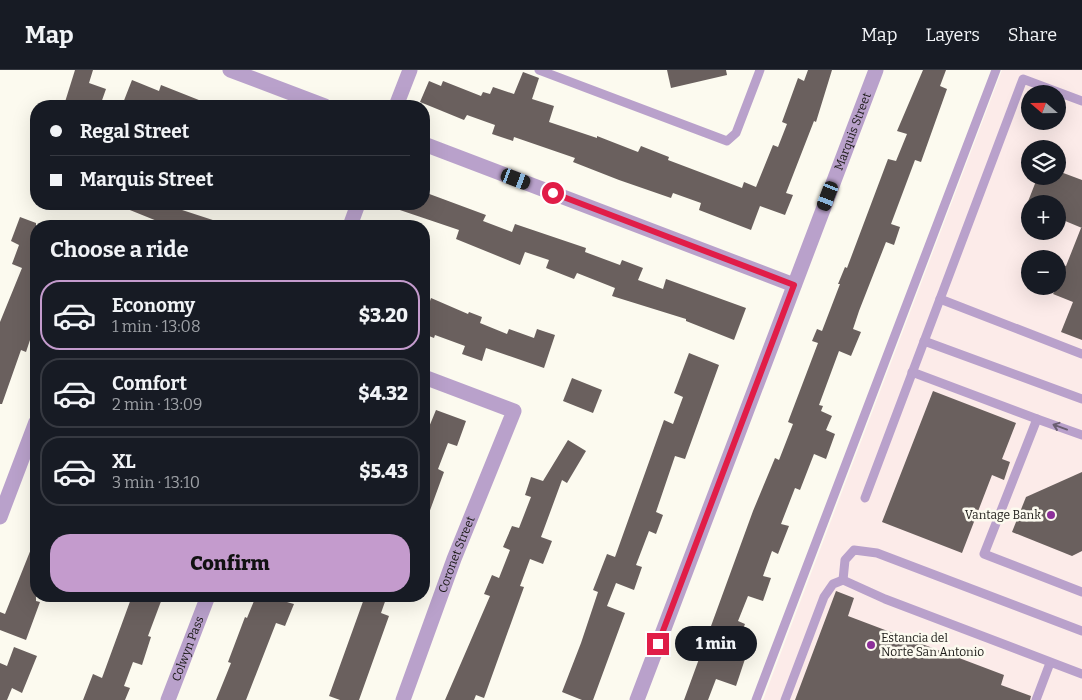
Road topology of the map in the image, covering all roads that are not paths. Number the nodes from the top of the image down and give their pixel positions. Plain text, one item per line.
1 (230, 70) edge
2 (410, 70) edge
3 (539, 70) edge
4 (760, 70) edge
5 (876, 70) edge
6 (996, 70) edge
7 (1024, 74) edge
8 (309, 100) edge
9 (398, 100) edge
10 (1082, 101) edge
11 (430, 146) edge
12 (794, 285) junction
13 (940, 299) junction
14 (924, 341) junction
15 (1082, 354) edge
16 (912, 372) junction
17 (430, 379) edge
18 (1082, 400) edge
19 (1037, 418) junction
20 (1082, 435) edge
21 (30, 438) edge
22 (865, 498) dead end
23 (0, 517) edge
24 (843, 580) junction
25 (1082, 592) edge
26 (206, 602) edge
27 (1082, 631) edge
28 (1050, 663) junction
29 (1082, 674) edge
30 (168, 700) edge
31 (402, 700) edge
32 (637, 700) edge
33 (756, 700) edge
34 (785, 700) edge
35 (1036, 700) edge

1 - 8 street
2 - 9 street
3 - 4 lane
5 - 12 street, Marquis Street
6 - 33 lane
7 - 10 lane
7 - 13 lane
11 - 12 street
12 - 32 street, Marquis Street
13 - 14 lane
13 - 15 lane
14 - 16 lane
14 - 18 lane
16 - 19 lane
16 - 22 lane
17 - 31 street, Coronet Street
20 -> 19 lane
19 - 25 lane
21 - 23 street
24 - 27 lane
24 - 28 lane
24 - 34 lane
26 - 30 street, Colwyn Pass
28 - 29 lane
28 - 35 lane

